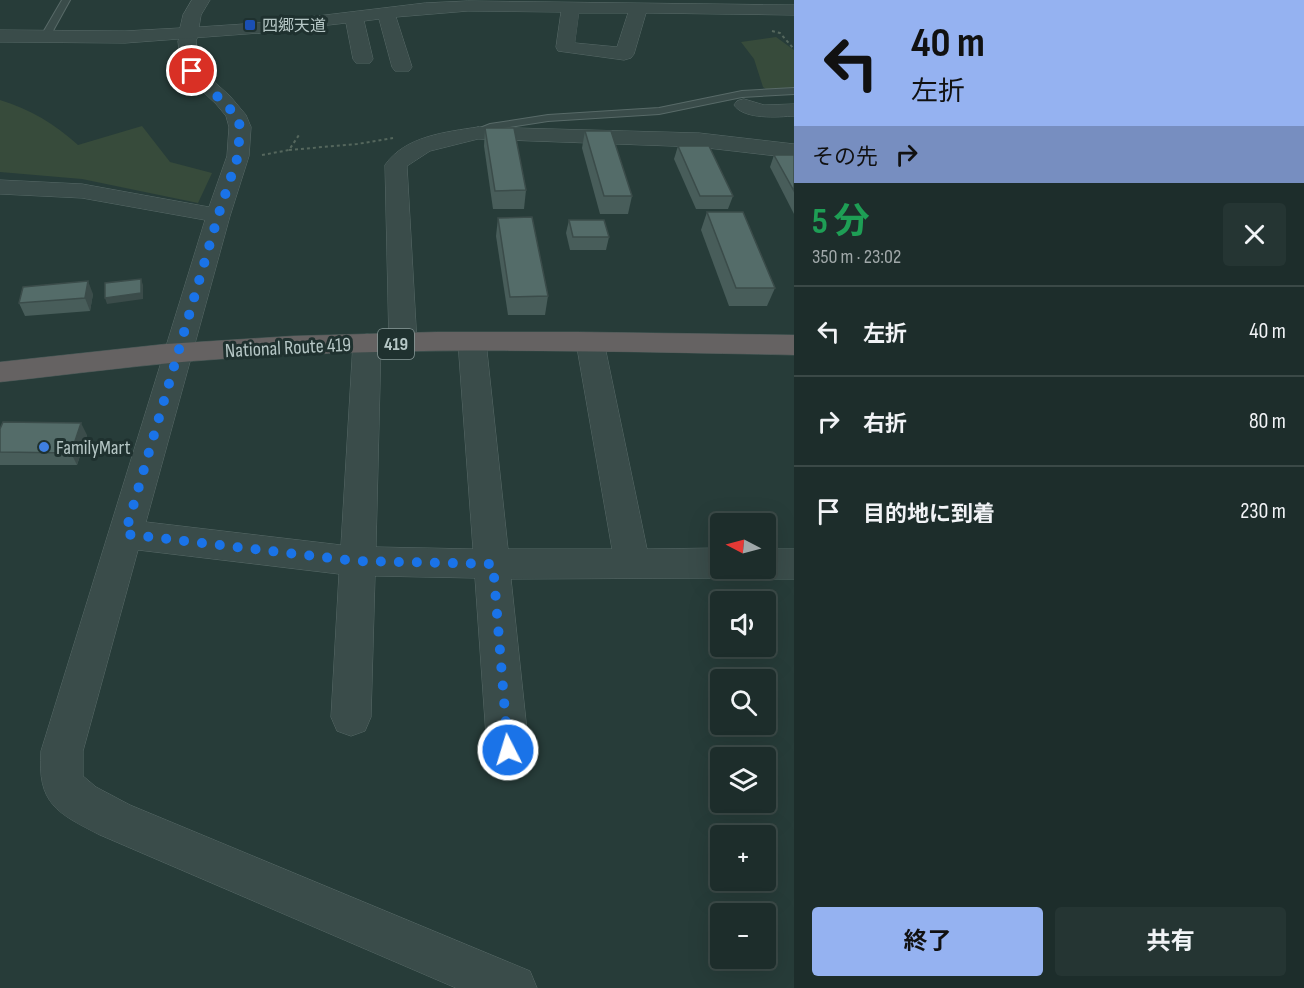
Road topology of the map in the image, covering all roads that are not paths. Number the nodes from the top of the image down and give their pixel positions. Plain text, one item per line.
1 (66, 0) edge
2 (201, 0) edge
3 (744, 5) edge
4 (571, 6) junction
5 (639, 8) junction
6 (794, 10) edge
7 (386, 13) junction
8 (354, 17) junction
9 (190, 33) junction
10 (0, 36) edge
11 (46, 36) junction
12 (363, 59) dead end
13 (402, 67) dead end
14 (794, 91) edge
15 (744, 105) dead end
16 (794, 110) edge
17 (482, 134) junction
18 (794, 151) edge
19 (0, 187) edge
20 (218, 216) junction
21 (472, 342) junction
22 (590, 342) junction
23 (367, 343) junction
24 (403, 344) junction
25 (794, 345) edge
26 (180, 352) junction
27 (0, 372) edge
28 (125, 534) junction
29 (356, 561) junction
30 (632, 562) junction
31 (710, 563) edge
32 (493, 564) junction
33 (776, 564) edge
34 (794, 564) edge
35 (351, 717) dead end
36 (508, 750) dead end
37 (513, 988) edge

1 - 11 lane
2 - 9 street
3 - 5 street
3 - 6 street
4 - 5 street
4 - 5 street
4 - 7 street
7 - 8 street
7 - 13 street
8 - 9 street
8 - 12 street
9 - 11 street
9 - 20 street
10 - 11 street
14 - 17 lane
15 - 16 street
17 - 18 street
17 - 24 street
19 - 20 street
20 - 26 street
21 - 22 highway, National Route 419 / 419
21 - 24 highway, National Route 419 / 419
21 - 32 street
22 - 25 highway, National Route 419 / 419
22 - 30 street
23 - 24 highway, National Route 419 / 419
23 - 26 highway, National Route 419 / 419
23 - 29 street
26 - 27 highway, National Route 419 / 419
26 - 28 street
28 - 29 street
28 - 37 street
29 - 32 street
29 - 35 street
30 - 31 street
30 - 32 street
32 - 36 street
33 - 34 street

